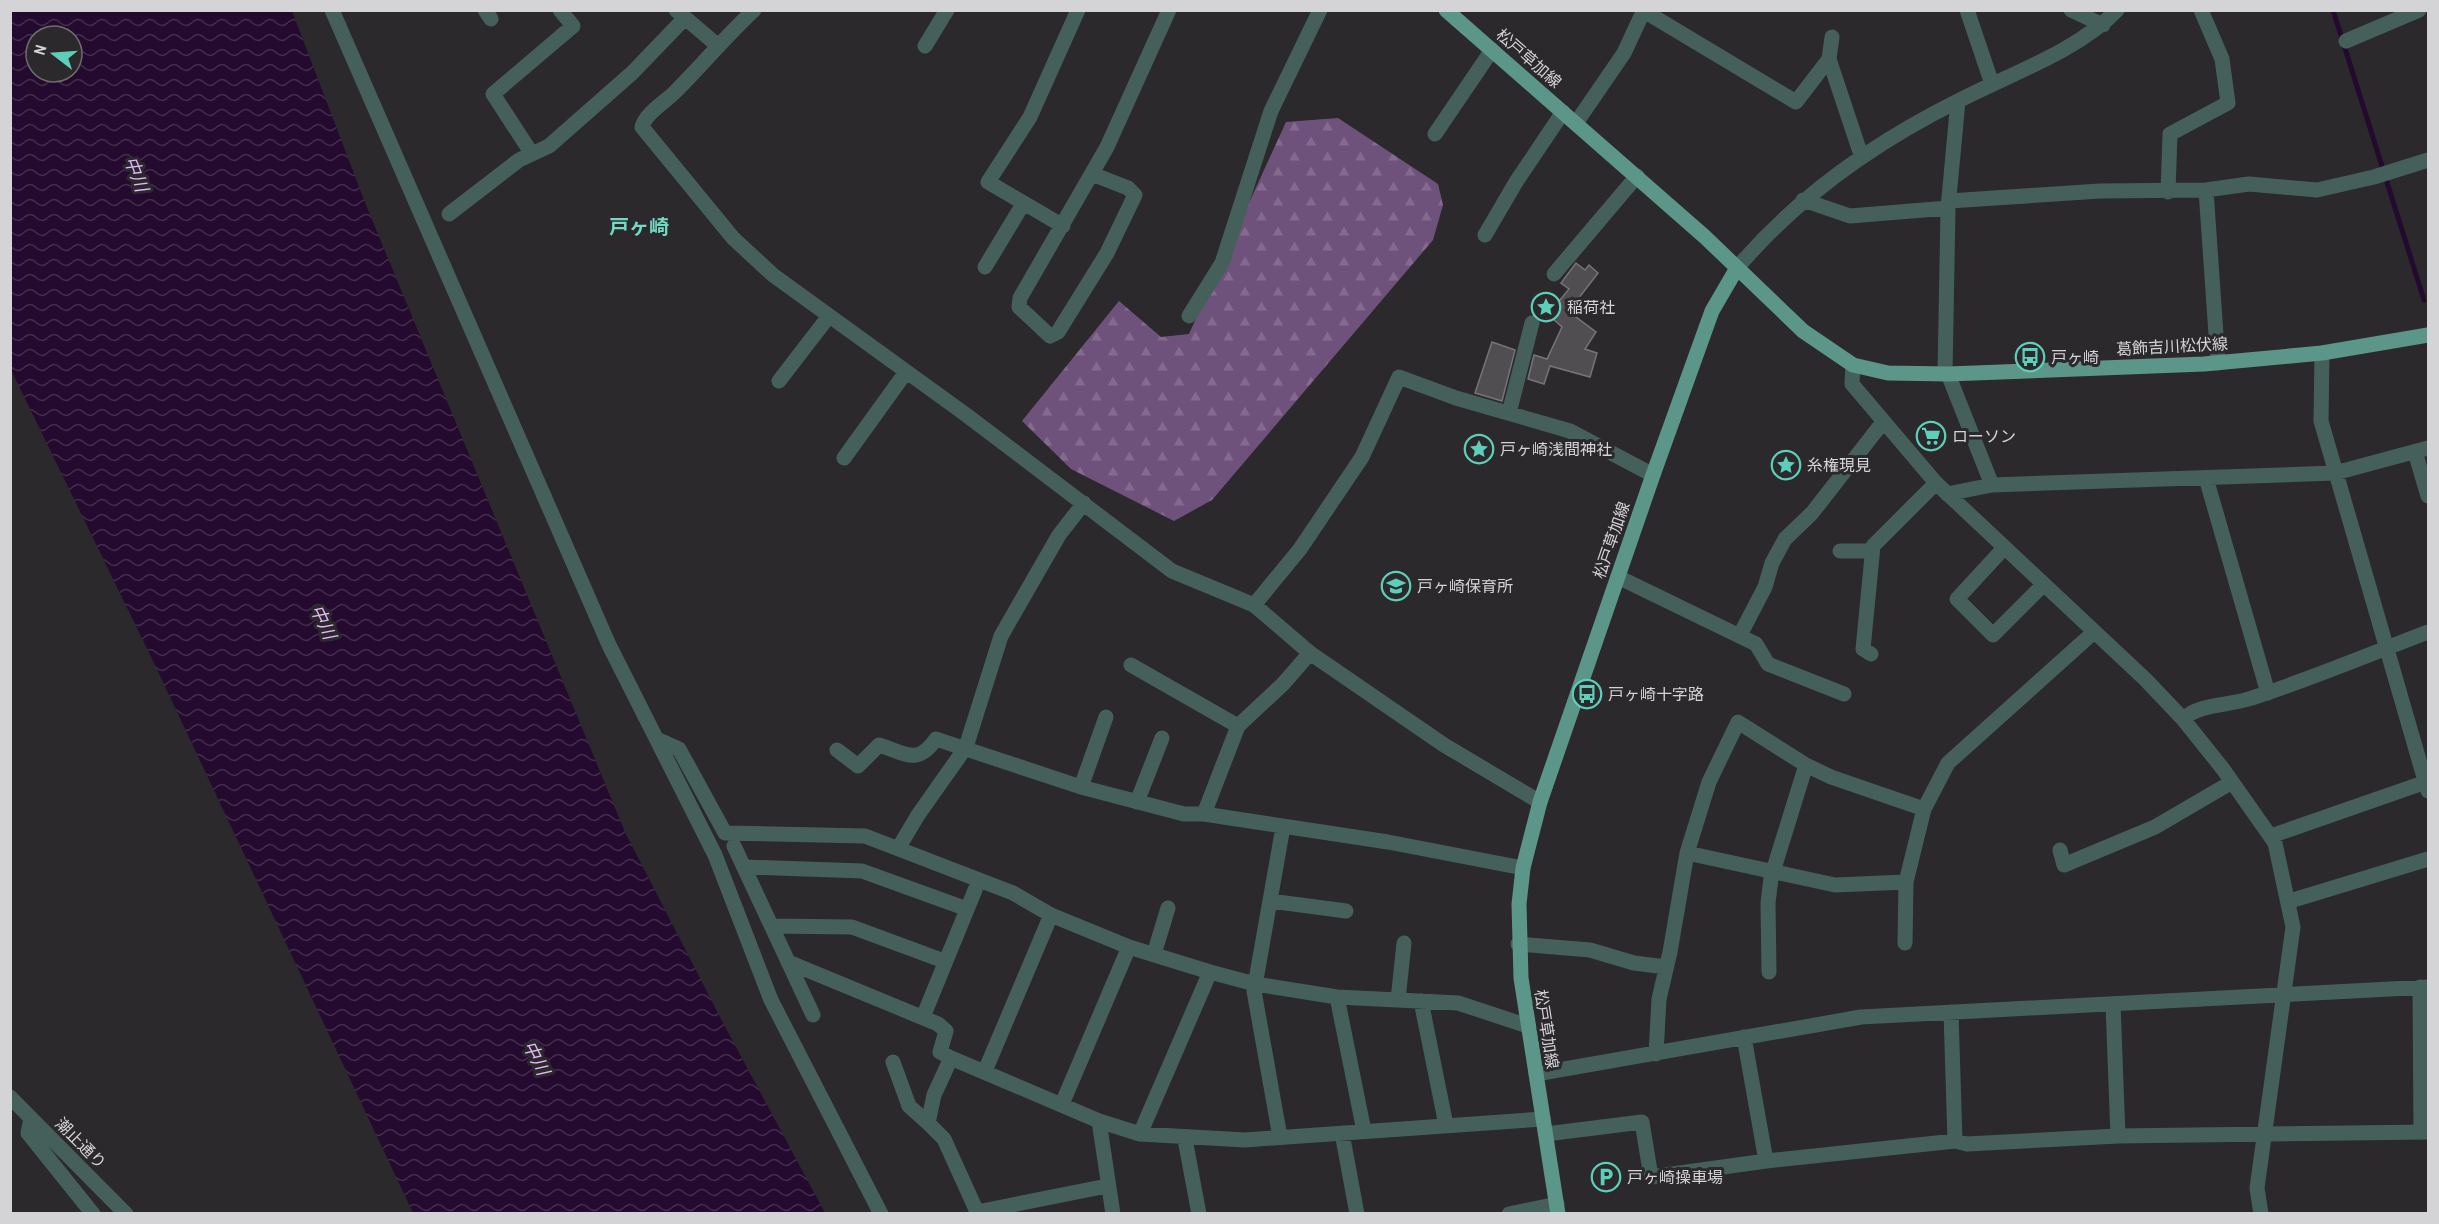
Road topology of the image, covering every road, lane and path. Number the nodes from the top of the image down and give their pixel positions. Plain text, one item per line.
1 (332, 10) edge
2 (560, 10) edge
3 (754, 10) edge
4 (947, 10) edge
5 (1078, 10) edge
6 (1169, 10) edge
7 (1320, 10) edge
8 (1446, 10) edge
9 (1968, 10) edge
10 (2072, 10) edge
11 (2117, 10) edge
12 (2201, 10) edge
13 (2420, 10) edge
14 (1644, 11) edge
15 (681, 14) edge
16 (2103, 25) junction
17 (1832, 37) dead end
18 (2346, 41) dead end
19 (717, 45) junction
20 (925, 46) dead end
21 (1492, 50) junction
22 (1829, 59) junction
23 (1992, 84) junction
24 (1958, 101) junction
25 (1563, 112) junction
26 (1576, 123) junction
27 (1435, 134) dead end
28 (532, 154) junction
29 (1861, 155) junction
30 (2428, 160) edge
31 (1092, 174) junction
32 (1637, 176) junction
33 (2205, 190) junction
34 (2168, 192) junction
35 (1803, 200) junction
36 (1023, 204) junction
37 (1948, 204) junction
38 (449, 214) dead end
39 (1063, 226) junction
40 (1485, 235) dead end
41 (985, 267) dead end
42 (1737, 268) junction
43 (1554, 274) dead end
44 (829, 316) junction
45 (1189, 316) dead end
46 (1532, 323) dead end
47 (2428, 335) edge
48 (2322, 353) junction
49 (2218, 363) junction
50 (1853, 365) junction
51 (906, 372) junction
52 (1947, 374) junction
53 (778, 381) dead end
54 (1509, 413) junction
55 (1883, 422) junction
56 (2422, 450) edge
57 (844, 458) dead end
58 (2336, 473) junction
59 (1653, 475) junction
60 (2206, 477) junction
61 (1992, 485) junction
62 (1941, 489) junction
63 (2428, 496) edge
64 (1084, 503) junction
65 (2004, 548) junction
66 (1840, 551) dead end
67 (1872, 551) junction
68 (1618, 576) junction
69 (2043, 585) junction
70 (1254, 605) junction
71 (2094, 632) junction
72 (2428, 632) edge
73 (1740, 635) junction
74 (2387, 648) junction
75 (1310, 653) junction
76 (1871, 654) dead end
77 (1131, 665) dead end
78 (2268, 693) junction
79 (1844, 694) dead end
80 (1106, 717) dead end
81 (2182, 719) junction
82 (1238, 726) junction
83 (1162, 738) dead end
84 (657, 739) junction
85 (966, 747) junction
86 (837, 750) dead end
87 (1806, 765) junction
88 (2232, 782) junction
89 (2427, 786) edge
90 (1081, 788) junction
91 (1137, 802) junction
92 (1540, 802) junction
93 (1924, 809) junction
94 (1204, 814) junction
95 (1283, 826) junction
96 (2271, 836) junction
97 (735, 846) dead end
98 (899, 847) junction
99 (2060, 850) dead end
100 (1687, 852) junction
101 (2428, 858) edge
102 (744, 867) junction
103 (1523, 868) junction
104 (1773, 872) junction
105 (1906, 882) junction
106 (975, 890) dead end
107 (1270, 901) junction
108 (2290, 901) junction
109 (1168, 908) dead end
110 (967, 909) junction
111 (1346, 911) dead end
112 (1051, 915) junction
113 (773, 928) junction
114 (748, 942) junction
115 (1404, 943) dead end
116 (1518, 944) junction
117 (1905, 944) dead end
118 (1129, 947) junction
119 (1154, 954) junction
120 (944, 961) junction
121 (788, 962) junction
122 (1666, 967) junction
123 (1210, 972) junction
124 (1769, 972) dead end
125 (1255, 984) junction
126 (2424, 987) edge
127 (2283, 994) junction
128 (1337, 997) junction
129 (1398, 1000) junction
130 (1421, 1001) junction
131 (2114, 1004) junction
132 (1951, 1012) junction
133 (813, 1015) dead end
134 (923, 1017) junction
135 (1528, 1026) junction
136 (1744, 1037) junction
137 (1656, 1053) junction
138 (951, 1058) junction
139 (893, 1062) dead end
140 (985, 1071) junction
141 (1536, 1074) junction
142 (10, 1097) edge
143 (1062, 1104) junction
144 (31, 1118) junction
145 (1099, 1121) junction
146 (928, 1123) junction
147 (1446, 1125) junction
148 (1545, 1126) junction
149 (1364, 1131) junction
150 (2425, 1132) edge
151 (1342, 1133) junction
152 (2263, 1133) junction
153 (1140, 1134) junction
154 (2118, 1136) junction
155 (1280, 1137) junction
156 (1185, 1139) junction
157 (1954, 1141) junction
158 (1766, 1161) junction
159 (1107, 1186) junction
160 (1557, 1209) edge
161 (977, 1213) edge
162 (93, 1214) edge
163 (126, 1214) edge
164 (881, 1214) edge
165 (1113, 1214) edge
166 (1199, 1214) edge
167 (1357, 1214) edge
168 (1509, 1214) edge
169 (2261, 1214) edge

1 - 84 street
2 - 28 street
3 - 19 street
4 - 20 street
5 - 36 street
6 - 31 street
7 - 45 street
8 - 21 main road, 松戸草加線
9 - 23 street
10 - 16 street
11 - 16 street
12 - 34 street
13 - 18 street
14 - 22 street
14 - 26 street
15 - 19 street
15 - 28 street
16 - 23 street
17 - 22 street
19 - 44 street
21 - 25 main road, 松戸草加線
21 - 27 street
22 - 29 street
23 - 24 street
24 - 29 street
24 - 37 street
25 - 26 main road, 松戸草加線
25 - 40 street
26 - 32 main road, 松戸草加線
28 - 38 street
29 - 35 street
30 - 33 street
31 - 39 street
31 - 39 street
32 - 42 main road, 松戸草加線
32 - 43 street
33 - 34 street
33 - 49 street
34 - 37 street
35 - 37 street
35 - 42 street
36 - 39 street
36 - 41 street
37 - 52 street
42 - 50 main road, 葛飾吉川松伏線
42 - 59 main road, 松戸草加線
44 - 51 street
44 - 53 street
46 - 54 street
47 - 48 main road, 葛飾吉川松伏線
48 - 49 main road, 葛飾吉川松伏線
48 - 58 street
49 - 52 main road, 葛飾吉川松伏線
50 - 52 main road, 葛飾吉川松伏線
50 - 55 street
51 - 57 street
51 - 64 street
52 - 61 street
54 - 59 street
54 - 70 street
55 - 62 street
55 - 73 street
56 - 58 street
56 - 63 street
58 - 60 street
58 - 74 street
59 - 68 main road, 松戸草加線
60 - 61 street
60 - 78 street
61 - 62 street
62 - 65 street
62 - 67 street
64 - 70 street
64 - 85 street
65 - 69 street
65 - 69 street
66 - 67 street
67 - 76 street
68 - 73 street
68 - 92 main road, 松戸草加線
69 - 71 street
70 - 75 street
71 - 81 street
71 - 93 street
72 - 74 street
73 - 79 street
74 - 78 street
74 - 89 street
75 - 82 street
75 - 92 street
77 - 82 street
78 - 81 street
80 - 90 street
81 - 88 street
82 - 94 street
83 - 91 street
84 - 98 street
84 - 114 street
85 - 86 street
85 - 90 street
85 - 98 street
87 - 93 street
87 - 100 street
87 - 104 street
88 - 96 street
88 - 99 street
89 - 96 street
90 - 91 street
91 - 94 street
92 - 103 main road, 松戸草加線
93 - 105 street
94 - 95 street
95 - 103 street
95 - 107 street
96 - 108 street
97 - 102 street
98 - 112 street
100 - 104 street
100 - 122 street
101 - 108 street
102 - 110 street
102 - 113 street
103 - 116 main road, 松戸草加線
104 - 105 street
104 - 124 street
105 - 117 street
106 - 110 street
107 - 111 street
107 - 125 street
108 - 127 street
109 - 119 street
110 - 120 street
112 - 118 street
112 - 140 street
113 - 114 street
113 - 120 street
113 - 121 street
114 - 164 street
115 - 129 street
116 - 122 street
116 - 135 main road, 松戸草加線
118 - 119 street
118 - 143 street
119 - 123 street
120 - 134 street
121 - 133 street
121 - 134 street
122 - 137 street
123 - 125 street
123 - 153 street
125 - 128 street
125 - 155 street
126 - 127 street
126 - 150 street
127 - 131 street
127 - 152 street
128 - 129 street
128 - 149 street
129 - 130 street
130 - 135 street
130 - 147 street
131 - 132 street
131 - 154 street
132 - 136 street
132 - 157 street
134 - 138 street
135 - 141 main road, 松戸草加線
136 - 137 street
136 - 158 street
137 - 141 street
138 - 140 street
138 - 146 street
139 - 146 street
140 - 143 street
141 - 148 main road, 松戸草加線
142 - 144 street, 潮止通り
143 - 145 street
144 - 162 street
144 - 163 street, 潮止通り
145 - 153 street
145 - 159 street
146 - 161 street
147 - 148 street
147 - 149 street
148 - 158 street
148 - 160 main road, 松戸草加線
149 - 151 street
150 - 152 street
151 - 155 street
151 - 167 street
152 - 154 street
152 - 169 street
153 - 156 street
154 - 157 street
155 - 156 street
156 - 166 street
157 - 158 street
159 - 161 street
159 - 165 street
160 - 168 street

